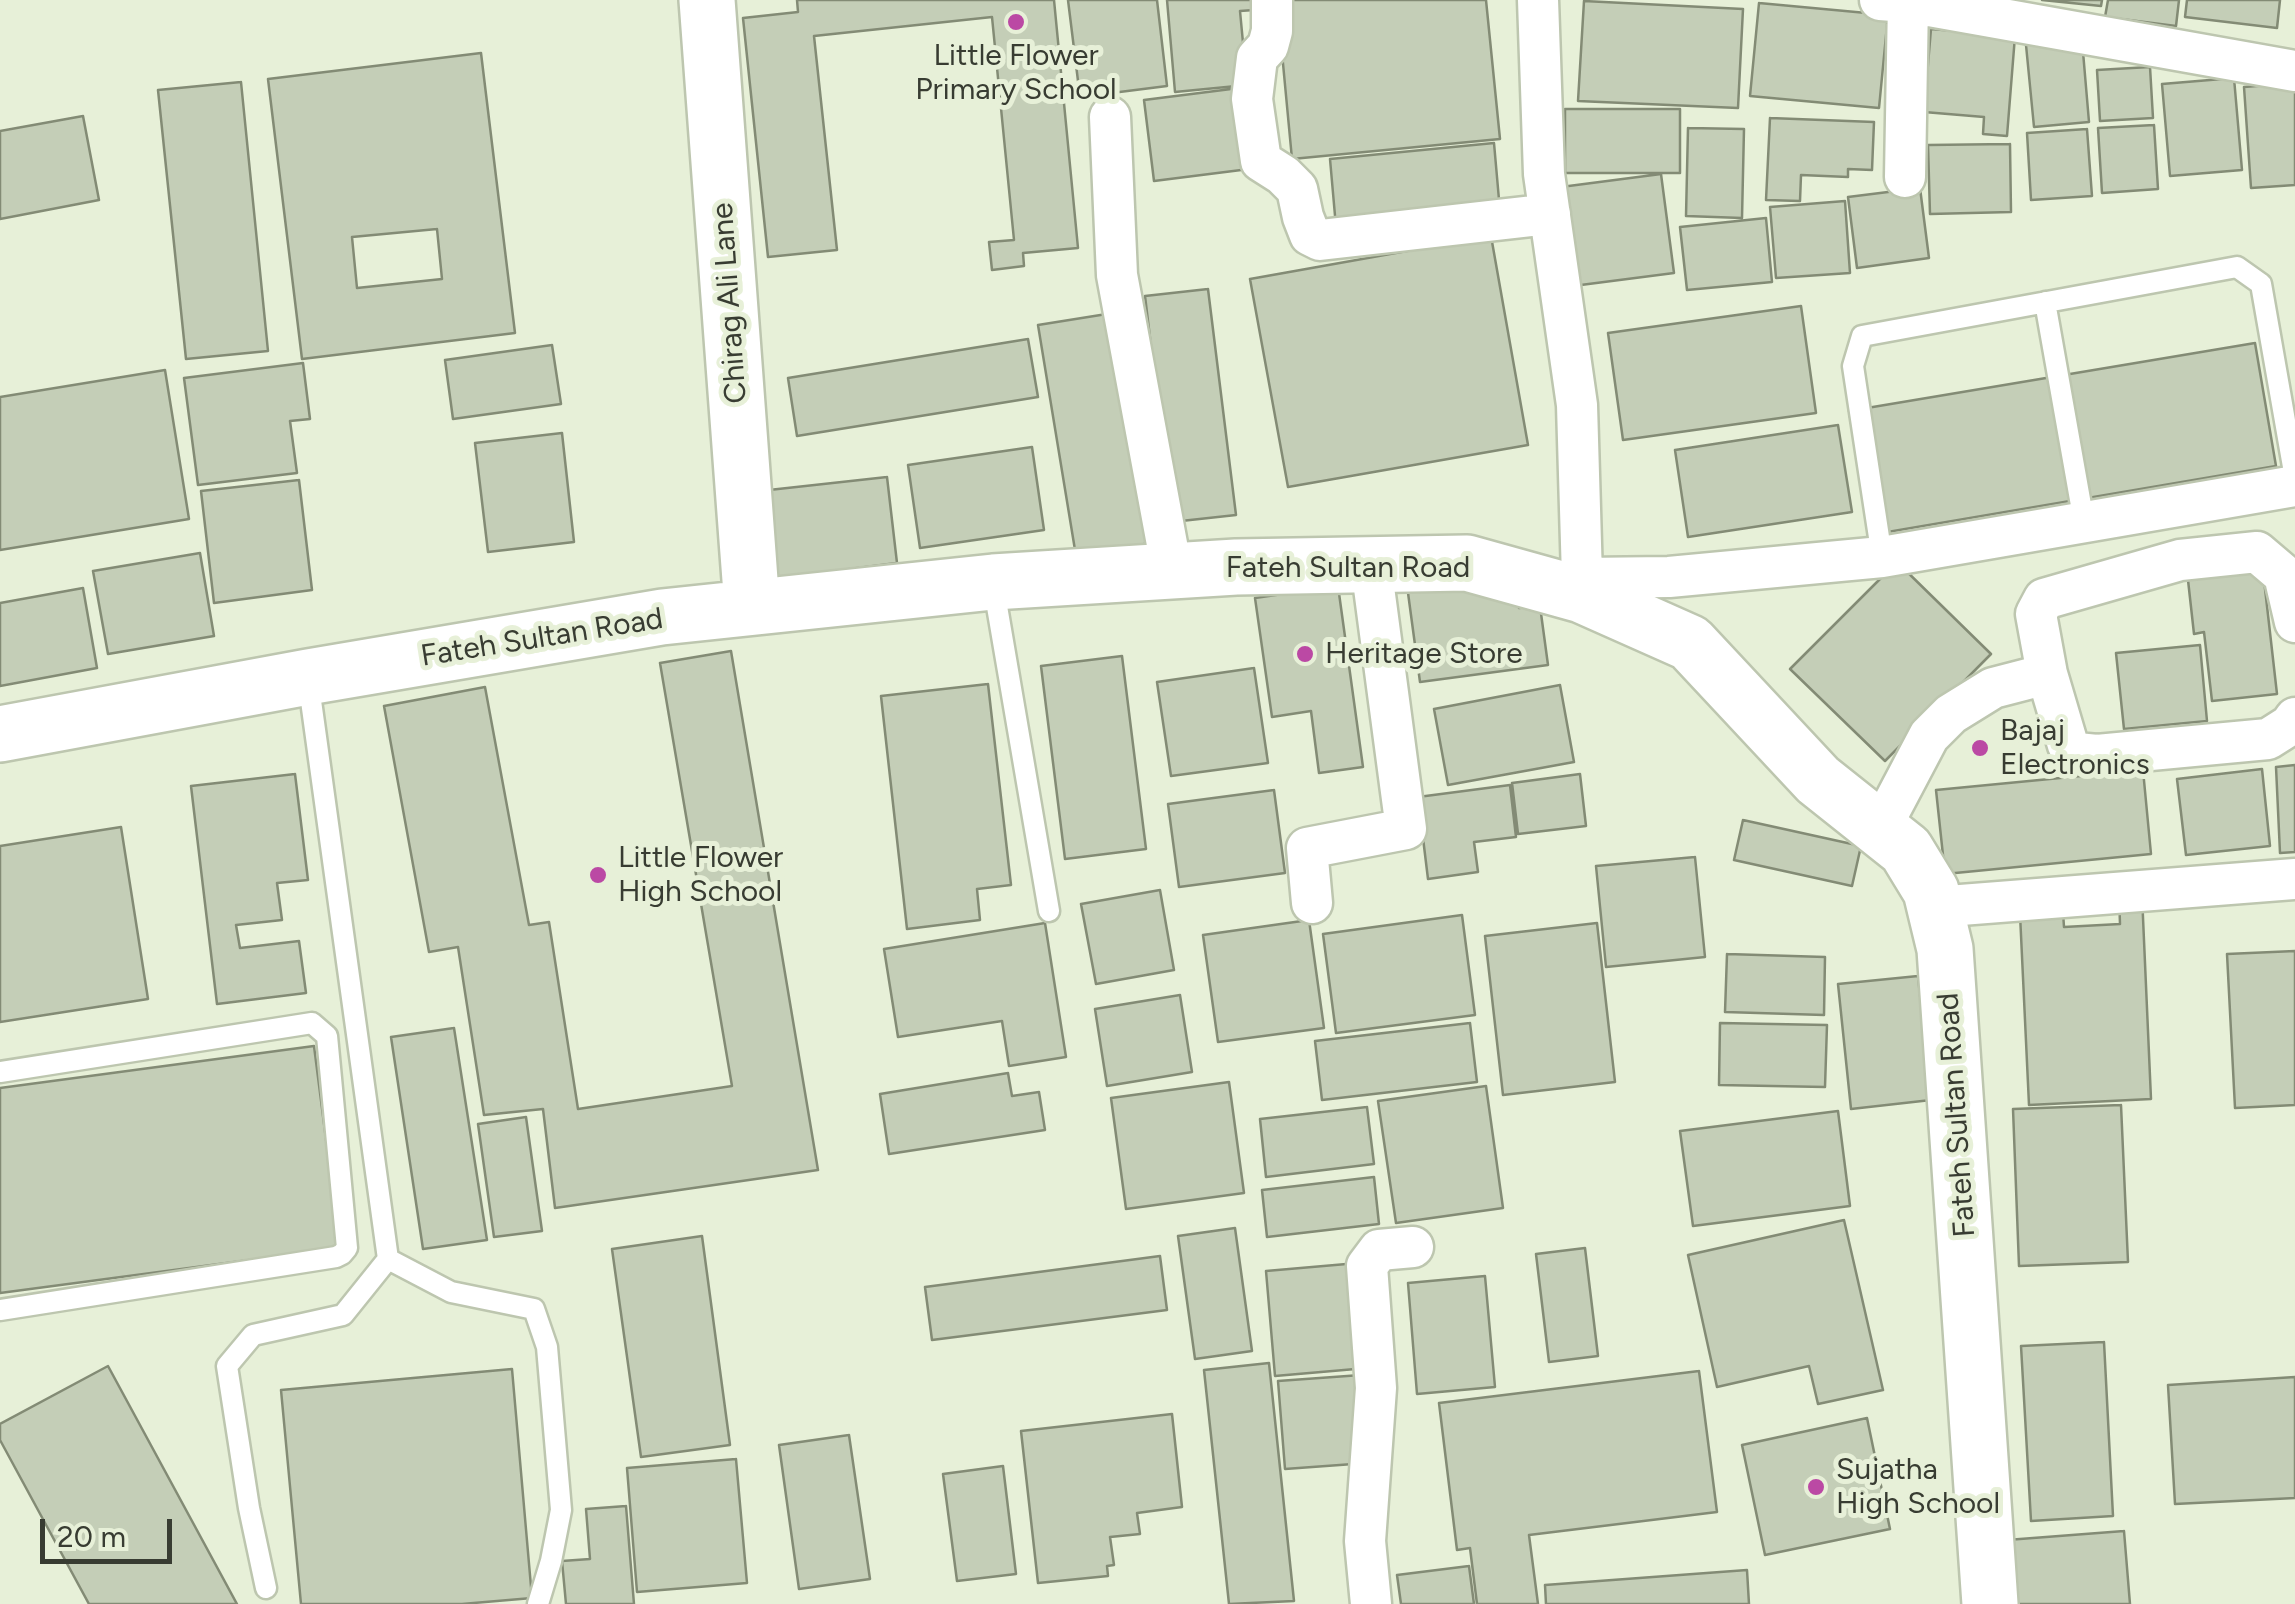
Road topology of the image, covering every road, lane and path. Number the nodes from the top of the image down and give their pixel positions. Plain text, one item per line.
1 (708, 0) edge
2 (1272, 0) edge
3 (1538, 0) edge
4 (1898, 1) edge
5 (2295, 71) edge
6 (1110, 117) dead end
7 (1905, 176) dead end
8 (1550, 214) junction
9 (2045, 302) junction
10 (2295, 478) edge
11 (2295, 486) edge
12 (2084, 522) junction
13 (1882, 557) junction
14 (1371, 565) junction
15 (1172, 571) junction
16 (992, 582) junction
17 (1582, 587) junction
18 (752, 606) junction
19 (2295, 622) edge
20 (2046, 674) junction
21 (308, 677) junction
22 (2295, 718) edge
23 (0, 734) edge
24 (1880, 829) junction
25 (2295, 879) edge
26 (1312, 904) dead end
27 (1935, 906) junction
28 (1049, 911) dead end
29 (0, 1072) edge
30 (1413, 1247) dead end
31 (388, 1260) junction
32 (0, 1310) edge
33 (266, 1588) dead end
34 (538, 1604) edge
35 (1370, 1604) edge
36 (1990, 1604) edge

1 - 18 street, Chirag Ali Lane
2 - 8 street
3 - 8 street
4 - 5 street
4 - 7 street
6 - 15 street
8 - 17 street
9 - 10 lane
9 - 12 lane
9 - 13 lane
11 - 12 street
12 - 13 street
13 - 17 street
14 - 15 street, Fateh Sultan Road
14 - 17 street, Fateh Sultan Road
14 - 26 street
15 - 16 street, Fateh Sultan Road
16 - 18 street, Fateh Sultan Road
16 - 28 lane
17 - 24 street, Fateh Sultan Road
18 - 21 street, Fateh Sultan Road
19 - 20 street
20 - 22 street
20 - 24 street
21 - 23 street, Fateh Sultan Road
21 - 31 lane
24 - 27 street, Fateh Sultan Road
25 - 27 street
27 - 36 street, Fateh Sultan Road
29 - 32 lane
30 - 35 street
31 - 33 lane
31 - 34 lane

